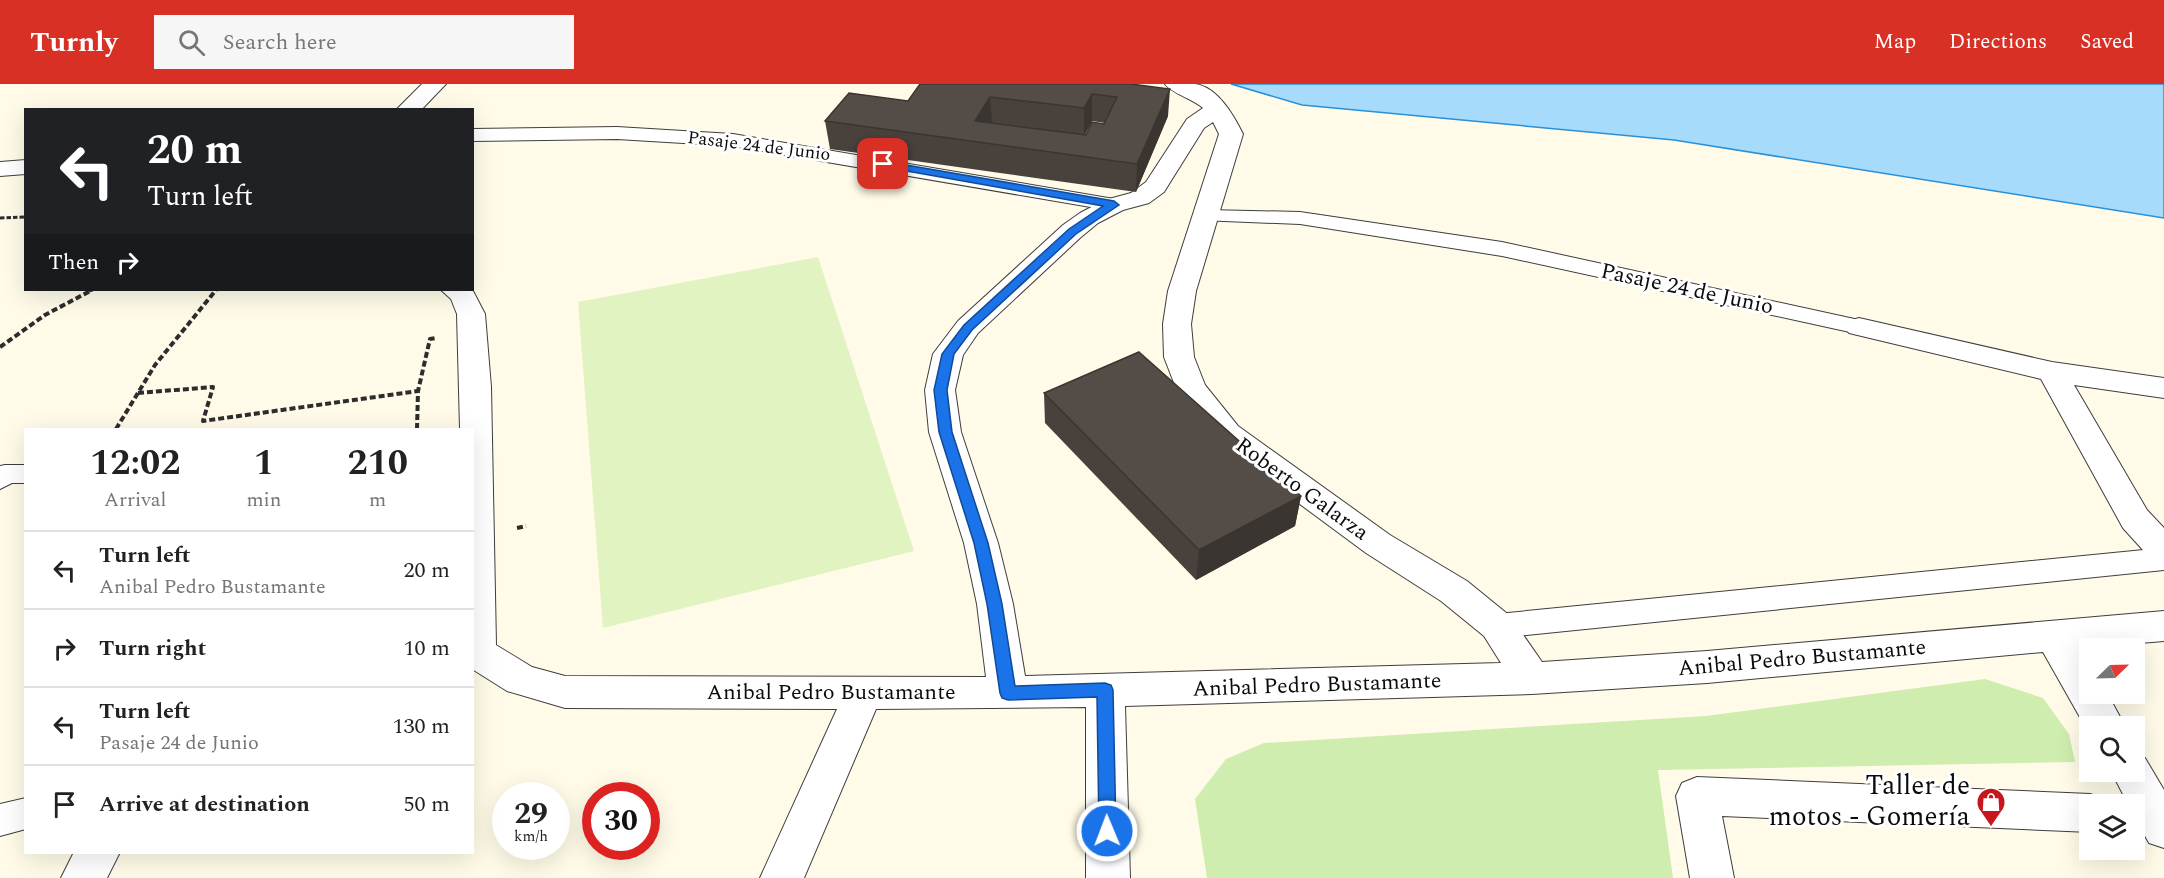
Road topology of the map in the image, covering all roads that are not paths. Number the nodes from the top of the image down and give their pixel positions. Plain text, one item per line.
1 (435, 84) edge
2 (1176, 84) edge
3 (409, 108) edge
4 (1218, 108) junction
5 (474, 135) edge
6 (24, 167) edge
7 (0, 169) edge
8 (1114, 205) junction
9 (1207, 216) junction
10 (457, 291) edge
11 (1859, 327) joint
12 (2052, 372) junction
13 (2164, 388) edge
14 (24, 474) edge
15 (0, 479) edge
16 (2164, 550) edge
17 (2164, 559) edge
18 (1497, 626) junction
19 (2164, 626) edge
20 (2054, 637) junction
21 (475, 653) edge
22 (1532, 678) junction
23 (1105, 690) junction
24 (864, 692) junction
25 (1008, 693) junction
26 (2099, 716) edge
27 (2136, 782) edge
28 (2079, 813) edge
29 (24, 814) edge
30 (2155, 819) edge
31 (0, 820) edge
32 (97, 854) edge
33 (82, 878) edge
34 (782, 878) edge
35 (1108, 878) edge
36 (1712, 878) edge

1 - 3 street
2 - 4 street
4 - 8 street
4 - 9 street, Roberto Galarza
5 - 8 lane, Pasaje 24 de Junio
6 - 7 street
8 - 25 street
9 - 11 lane, Pasaje 24 de Junio
9 - 18 street, Roberto Galarza
10 - 21 street
11 - 12 street, Pasaje 24 de Junio
12 - 13 street, Pasaje 24 de Junio
12 - 16 street
14 - 15 lane
17 - 18 lane
18 - 22 street, Roberto Galarza
19 - 20 street, Anibal Pedro Bustamante
20 - 22 street, Anibal Pedro Bustamante
20 - 26 street
21 - 24 street, Anibal Pedro Bustamante
22 - 23 street, Anibal Pedro Bustamante
23 - 25 street, Anibal Pedro Bustamante
23 - 35 street
24 - 25 street, Anibal Pedro Bustamante
24 - 34 street
27 - 30 street
28 - 36 street
29 - 31 lane
32 - 33 street

